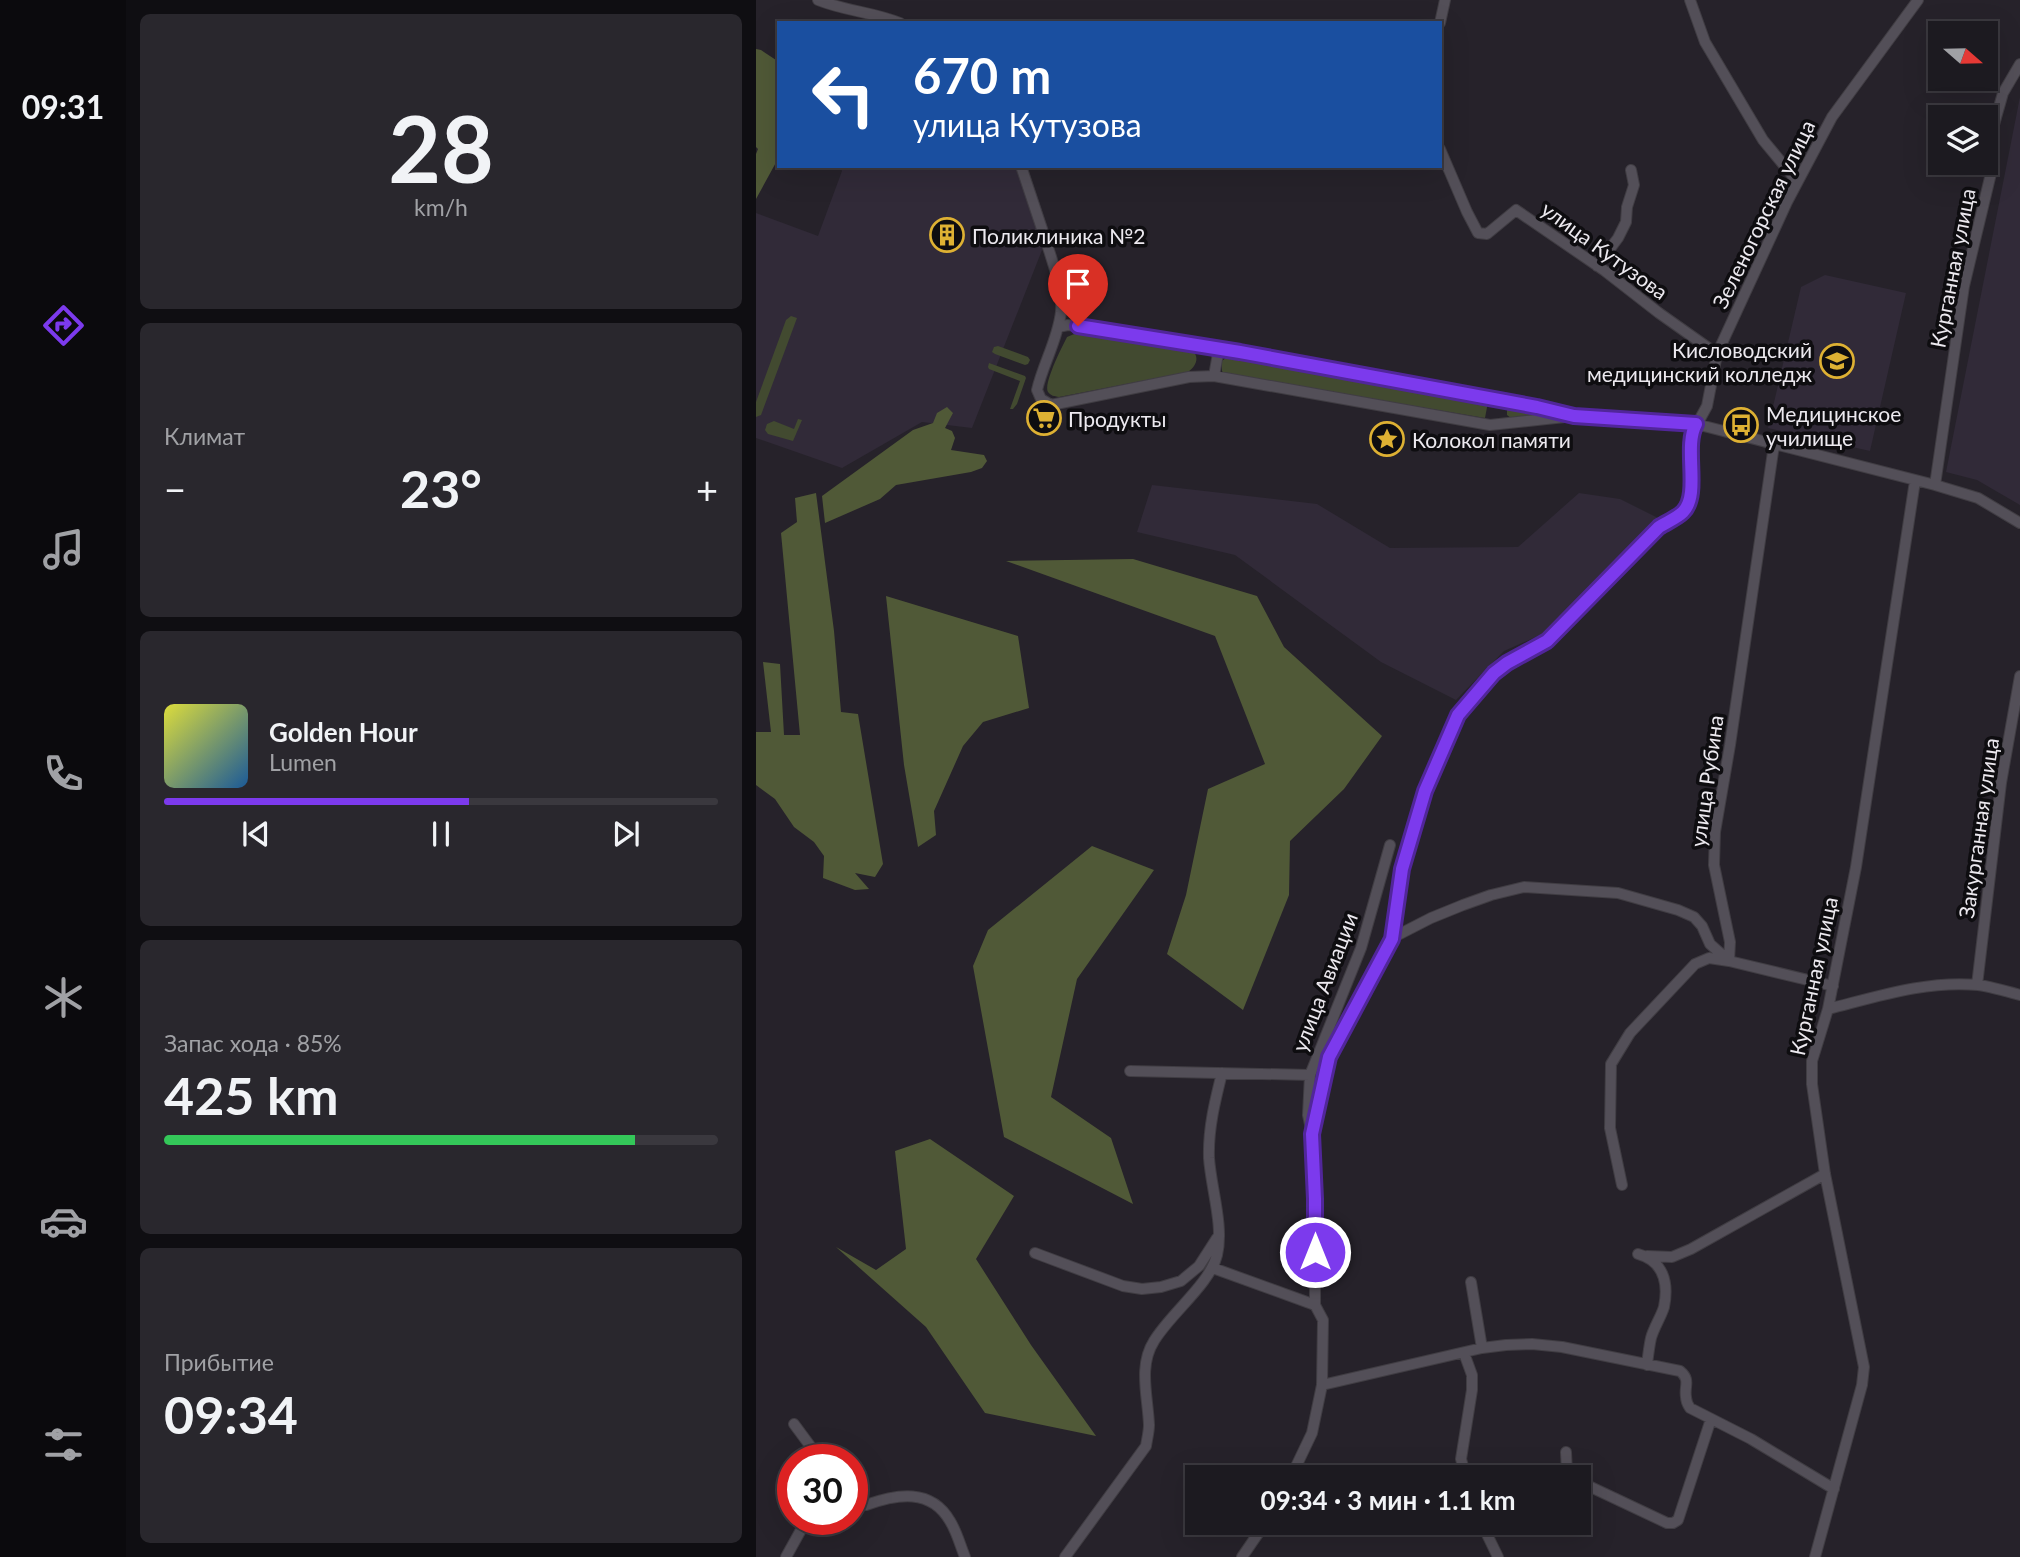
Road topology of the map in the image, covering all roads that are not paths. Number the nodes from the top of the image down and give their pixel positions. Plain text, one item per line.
1 (818, 0) edge
2 (1445, 0) edge
3 (1690, 0) edge
4 (1917, 0) edge
5 (895, 21) edge
6 (1440, 21) edge
7 (2020, 64) edge
8 (1442, 154) edge
9 (1022, 168) edge
10 (1631, 170) dead end
11 (1797, 181) junction
12 (1597, 266) junction
13 (1058, 327) junction
14 (1219, 348) junction
15 (1717, 354) junction
16 (1214, 376) junction
17 (1574, 416) junction
18 (1696, 424) junction
19 (1774, 445) junction
20 (1915, 481) junction
21 (1935, 485) junction
22 (2020, 523) edge
23 (2020, 676) edge
24 (1390, 845) dead end
25 (1392, 939) junction
26 (1729, 961) junction
27 (1977, 985) junction
28 (1833, 986) junction
29 (2020, 995) edge
30 (1828, 1009) junction
31 (1129, 1071) dead end
32 (1222, 1073) junction
33 (1310, 1075) junction
34 (1312, 1134) junction
35 (1825, 1174) junction
36 (1622, 1185) dead end
37 (1219, 1236) junction
38 (1035, 1253) dead end
39 (1213, 1268) junction
40 (1472, 1282) dead end
41 (1315, 1305) junction
42 (1482, 1348) junction
43 (1464, 1353) junction
44 (1647, 1366) junction
45 (1322, 1385) junction
46 (1711, 1419) junction
47 (794, 1424) dead end
48 (809, 1444) edge
49 (1566, 1452) dead end
50 (1297, 1465) edge
51 (1463, 1465) edge
52 (1567, 1465) edge
53 (1591, 1487) edge
54 (1835, 1489) junction
55 (868, 1504) edge
56 (799, 1535) edge
57 (1257, 1535) edge
58 (1487, 1535) edge
59 (786, 1557) edge
60 (965, 1557) edge
61 (1065, 1557) edge
62 (1242, 1557) edge
63 (1498, 1557) edge
64 (1815, 1557) edge

1 - 5 street
2 - 6 street
3 - 11 street
4 - 11 street, Зеленогорская улица
7 - 21 street, Курганная улица
8 - 12 street, улица Кутузова
9 - 13 street
10 - 12 street
11 - 15 street, Зеленогорская улица
12 - 15 street, улица Кутузова
13 - 14 street
13 - 16 street
14 - 16 street
14 - 17 street
15 - 18 street, Зеленогорская улица
16 - 17 street
17 - 18 street
18 - 19 street
18 - 25 street, улица Авиации
19 - 20 street
19 - 26 street, улица Рубина
20 - 21 street
20 - 28 street, Курганная улица
21 - 22 street
23 - 27 street, Закурганная улица
24 - 33 street, улица Авиации
25 - 26 street
25 - 34 street, улица Авиации
26 - 28 street
26 - 36 street
27 - 29 street
27 - 30 street
28 - 30 street, Курганная улица
30 - 35 street, Курганная улица
31 - 32 street
32 - 33 street
32 - 37 street
33 - 34 street, улица Авиации
34 - 41 street, улица Авиации
35 - 44 street
35 - 54 street, Курганная улица
37 - 38 street
37 - 39 street
39 - 41 street
39 - 61 street
40 - 42 street
41 - 45 street, улица Авиации
42 - 43 street
42 - 44 street
43 - 45 street
43 - 51 street
44 - 46 street
45 - 50 street, улица Авиации
46 - 53 street
46 - 54 street
47 - 48 street
49 - 52 street
54 - 64 street, Курганная улица
55 - 60 street
56 - 59 street
57 - 62 street
58 - 63 street

